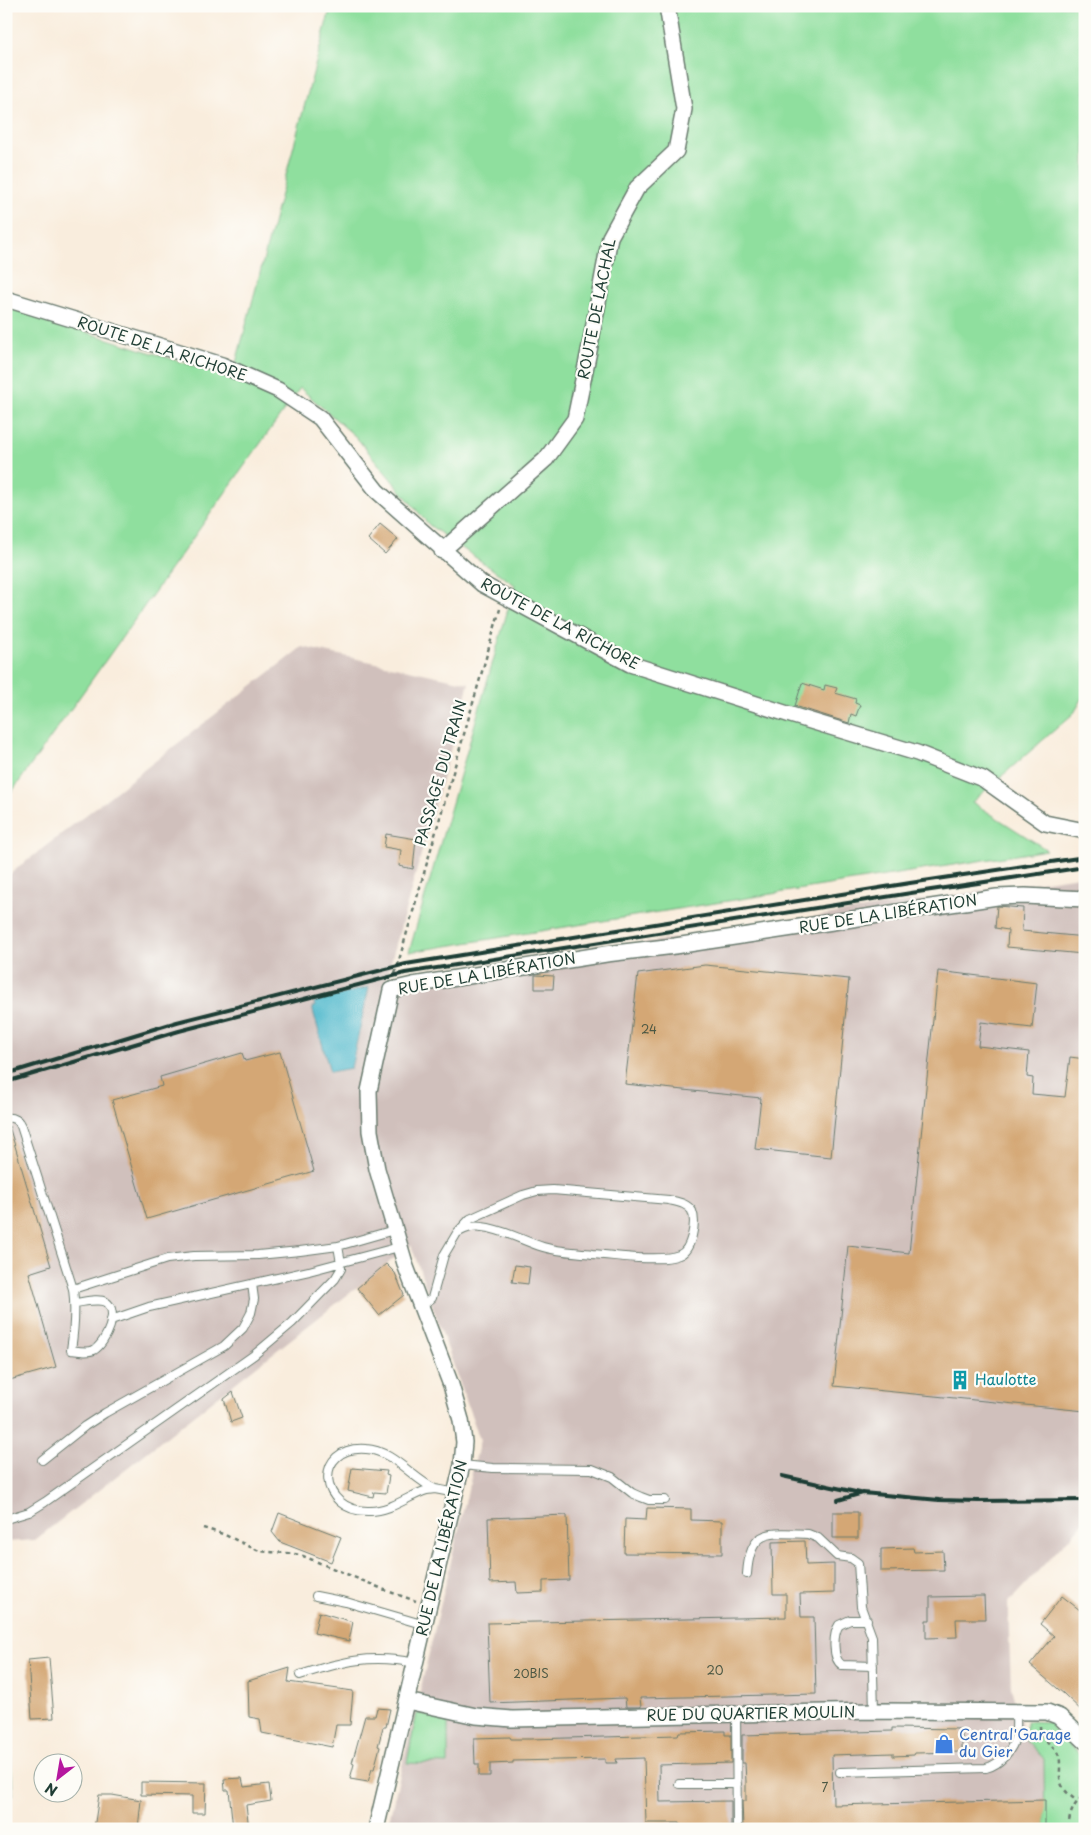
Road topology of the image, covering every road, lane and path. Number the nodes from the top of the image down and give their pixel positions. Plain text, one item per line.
1 (667, 6) edge
2 (6, 299) edge
3 (442, 551) junction
4 (504, 596) junction
5 (1085, 831) edge
6 (1085, 898) edge
7 (399, 957) dead end
8 (6, 1118) edge
9 (394, 1230) junction
10 (457, 1233) junction
11 (338, 1246) junction
12 (399, 1247) junction
13 (342, 1263) junction
14 (252, 1284) junction
15 (73, 1289) junction
16 (75, 1302) junction
17 (421, 1306) junction
18 (112, 1320) junction
19 (42, 1460) dead end
20 (462, 1465) junction
21 (435, 1490) junction
22 (456, 1493) junction
23 (665, 1500) dead end
24 (6, 1519) edge
25 (203, 1528) dead end
26 (747, 1574) dead end
27 (316, 1596) dead end
28 (430, 1604) junction
29 (867, 1620) junction
30 (425, 1625) junction
31 (416, 1663) junction
32 (873, 1666) junction
33 (300, 1675) dead end
34 (407, 1701) junction
35 (874, 1711) junction
36 (1016, 1712) junction
37 (1040, 1712) junction
38 (736, 1715) junction
39 (1085, 1741) edge
40 (840, 1772) dead end
41 (679, 1784) dead end
42 (736, 1784) junction
43 (1085, 1792) edge
44 (1077, 1801) junction
45 (376, 1829) edge
46 (737, 1829) edge
47 (1068, 1829) edge

1 - 3 street, ROUTE DE LACHAL
2 - 3 street, ROUTE DE LA RICHORE
3 - 4 street, ROUTE DE LA RICHORE
4 - 5 street, ROUTE DE LA RICHORE
4 - 7 path, PASSAGE DU TRAIN
6 - 9 street, RUE DE LA LIBÉRATION
8 - 15 lane
9 - 11 lane
9 - 12 street, RUE DE LA LIBÉRATION
10 - 10 lane
10 - 17 lane
11 - 13 lane
11 - 15 lane
12 - 13 lane
12 - 17 street, RUE DE LA LIBÉRATION
13 - 14 lane
13 - 24 lane
14 - 18 lane
14 - 19 lane
15 - 16 lane
16 - 18 lane
16 - 18 lane
17 - 20 street, RUE DE LA LIBÉRATION
20 - 22 street, RUE DE LA LIBÉRATION
20 - 23 lane
21 - 21 lane
21 - 22 lane
22 - 28 street, RUE DE LA LIBÉRATION
25 - 28 path
26 - 29 lane
27 - 30 lane
28 - 30 street, RUE DE LA LIBÉRATION
29 - 32 lane
29 - 32 lane
30 - 31 street, RUE DE LA LIBÉRATION
31 - 33 lane
31 - 34 street, RUE DE LA LIBÉRATION
32 - 35 lane
34 - 38 street, RUE DU QUARTIER MOULIN
34 - 45 street, RUE DE LA LIBÉRATION
35 - 36 street, RUE DU QUARTIER MOULIN
35 - 38 street, RUE DU QUARTIER MOULIN
36 - 37 street, RUE DU QUARTIER MOULIN
36 - 40 lane
37 - 39 street, RUE DU QUARTIER MOULIN
37 - 44 path
38 - 42 lane
41 - 42 lane
42 - 46 lane
43 - 44 path
44 - 47 path

